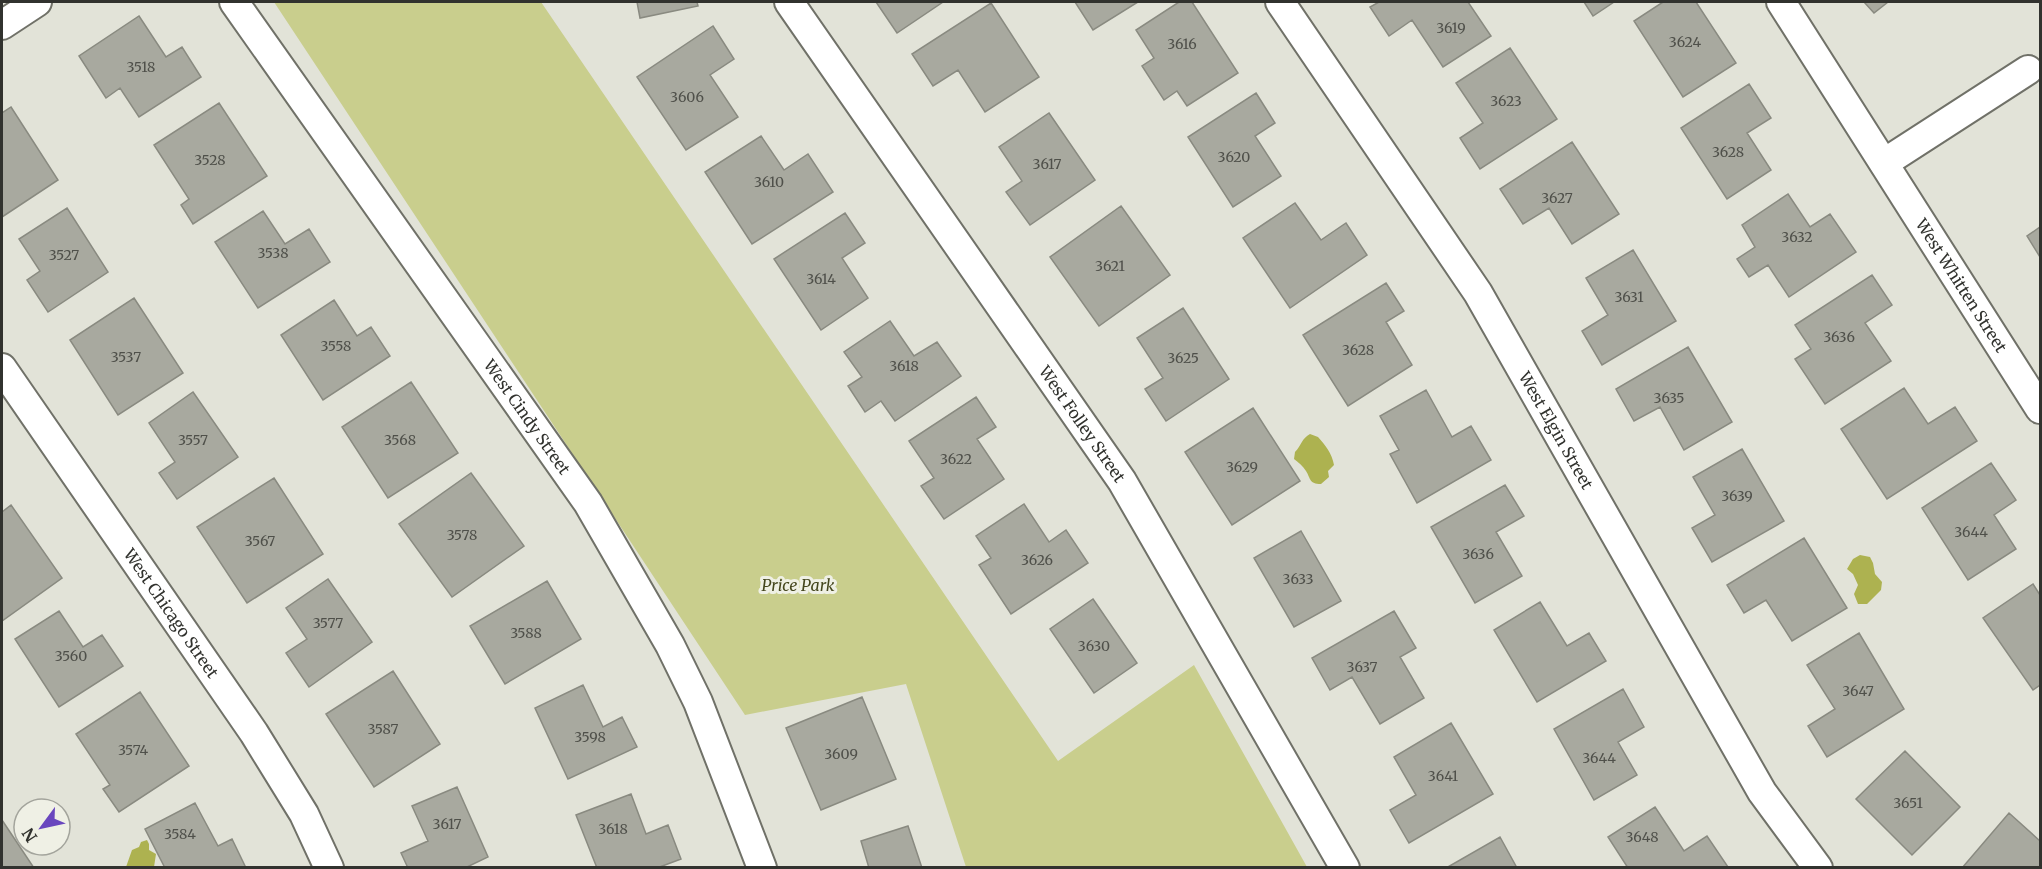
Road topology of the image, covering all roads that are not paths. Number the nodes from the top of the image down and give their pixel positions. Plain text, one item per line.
1 (37, 2) edge
2 (234, 2) edge
3 (789, 2) edge
4 (1280, 2) edge
5 (1781, 2) edge
6 (2, 25) edge
7 (2028, 70) dead end
8 (1884, 163) junction
9 (2, 368) edge
10 (2040, 409) edge
11 (329, 867) edge
12 (762, 867) edge
13 (1345, 867) edge
14 (1818, 867) edge

1 - 6 street
2 - 12 street, West Cindy Street
3 - 13 street, West Folley Street
4 - 14 street, West Elgin Street
5 - 8 street, West Whitten Street
7 - 8 street
8 - 10 street, West Whitten Street
9 - 11 street, West Chicago Street

